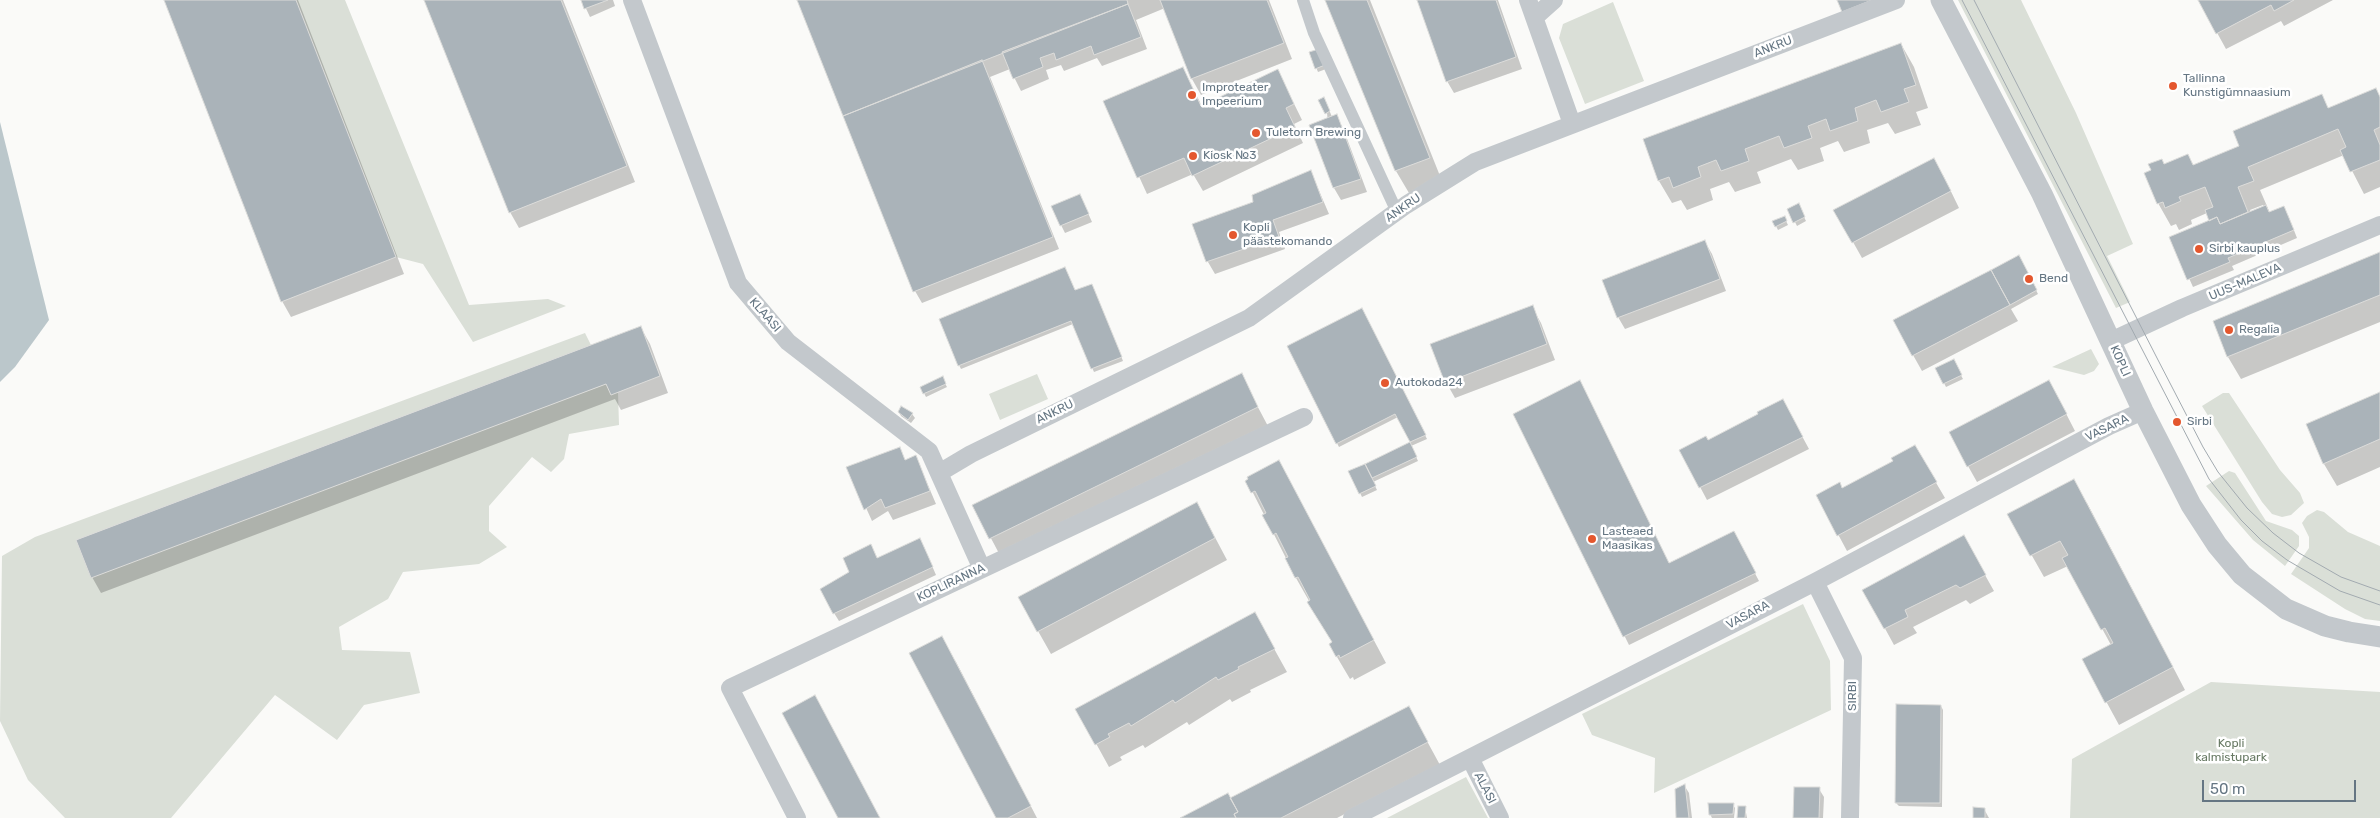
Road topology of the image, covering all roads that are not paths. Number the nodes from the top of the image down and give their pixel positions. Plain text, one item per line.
1 (632, 0) edge
2 (1302, 0) edge
3 (1528, 0) edge
4 (1554, 0) edge
5 (1896, 0) edge
6 (1941, 0) edge
7 (1535, 17) junction
8 (1572, 124) junction
9 (1397, 212) junction
10 (2380, 225) edge
11 (2111, 341) junction
12 (2143, 411) junction
13 (1304, 417) dead end
14 (939, 474) junction
15 (982, 569) junction
16 (1815, 582) junction
17 (2380, 637) edge
18 (1470, 758) junction
19 (797, 818) edge
20 (1352, 818) edge
21 (1500, 818) edge
22 (1850, 818) edge

1 - 14 street, KLAASI
2 - 9 street
3 - 7 street
4 - 7 street
5 - 8 street, ANKRU
6 - 11 street, KOPLI
7 - 8 street
8 - 9 street, ANKRU
9 - 14 street, ANKRU
10 - 11 street, UUS-MALEVA
11 - 12 street, KOPLI
12 - 16 street, VASARA
12 - 17 street, KOPLI
13 - 15 street, KOPLIRANNA
14 - 15 street, KLAASI
15 - 19 street, KOPLIRANNA
16 - 18 street, VASARA
16 - 22 street, SIRBI
18 - 20 street, VASARA
18 - 21 street, ALASI

